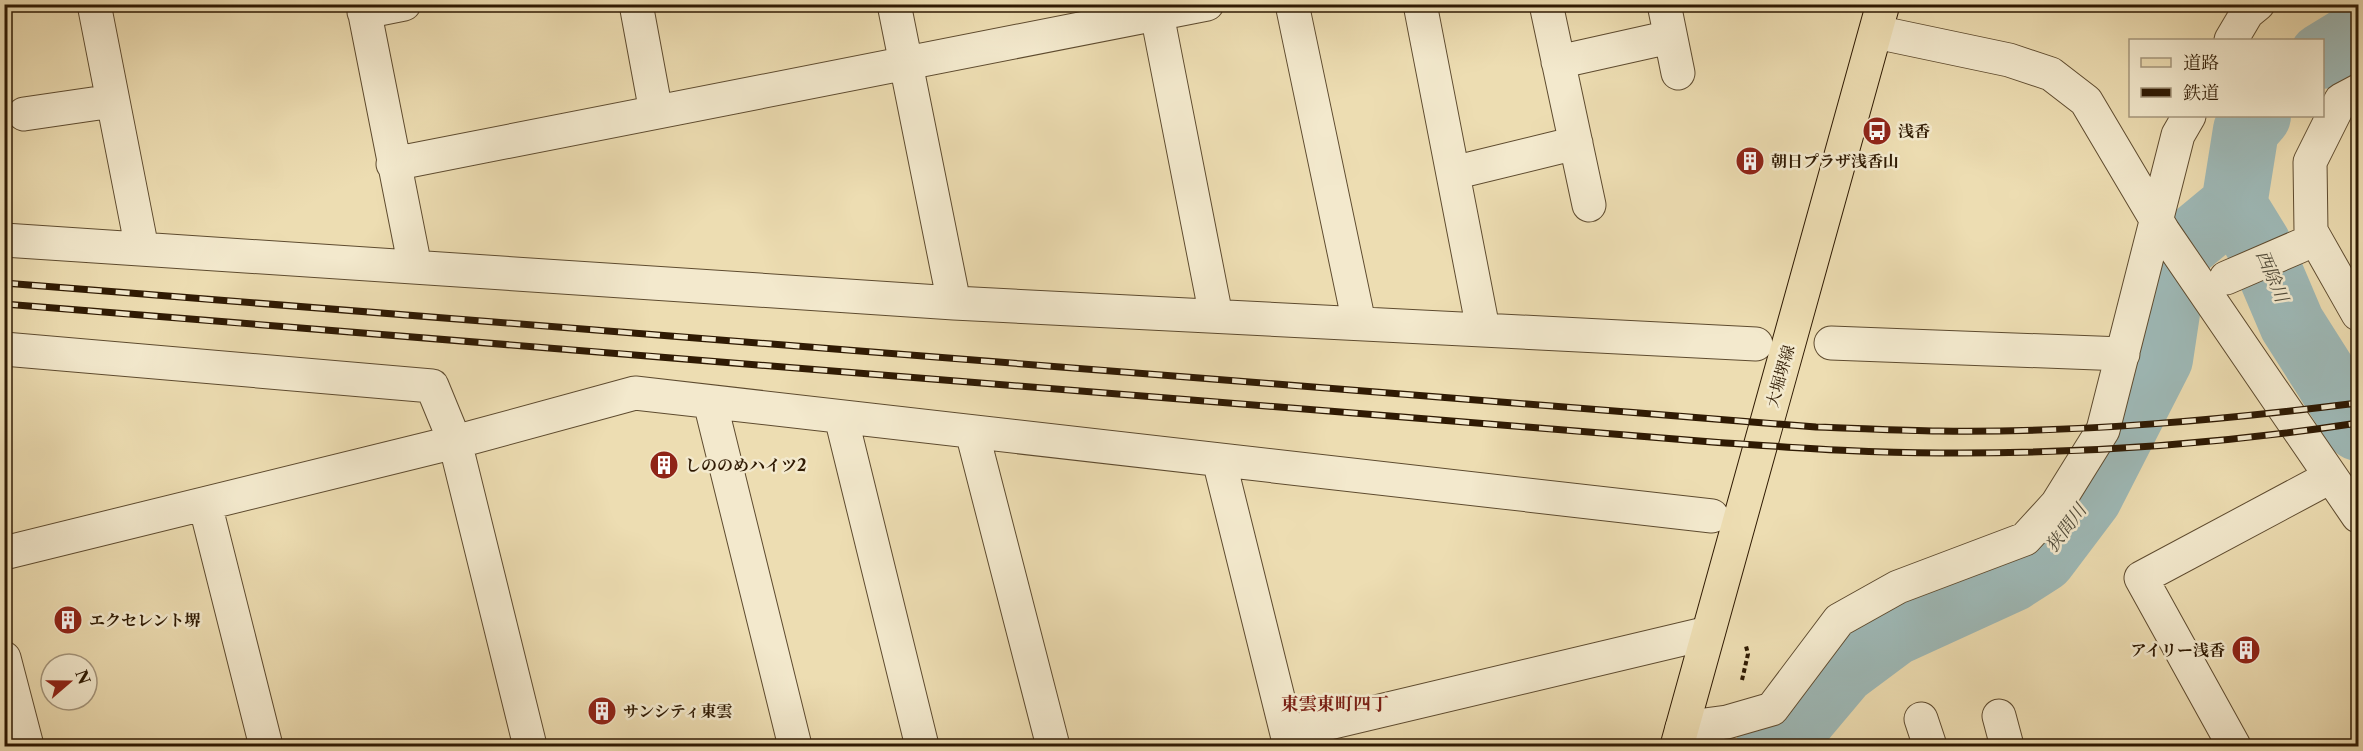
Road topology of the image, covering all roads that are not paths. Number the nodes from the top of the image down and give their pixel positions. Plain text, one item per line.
1 (94, 4) edge
2 (404, 4) edge
3 (636, 4) edge
4 (894, 4) edge
5 (1207, 4) edge
6 (1292, 4) edge
7 (1420, 4) edge
8 (1546, 4) edge
9 (1664, 4) edge
10 (2258, 4) edge
11 (364, 8) edge
12 (1156, 9) edge
13 (1880, 18) edge
14 (1670, 37) junction
15 (2232, 39) edge
16 (1558, 62) junction
17 (905, 63) junction
18 (1678, 73) dead end
19 (2358, 91) edge
20 (113, 101) junction
21 (656, 112) junction
22 (24, 114) dead end
23 (2187, 117) edge
24 (1576, 142) junction
25 (393, 164) junction
26 (1453, 173) junction
27 (1589, 205) dead end
28 (2159, 225) junction
29 (4, 240) edge
30 (2301, 246) dead end
31 (142, 249) junction
32 (415, 267) junction
33 (2226, 278) dead end
34 (954, 303) junction
35 (2358, 314) edge
36 (1216, 316) junction
37 (1359, 323) junction
38 (1483, 329) junction
39 (1831, 343) dead end
40 (1756, 344) dead end
41 (4, 349) edge
42 (2123, 354) junction
43 (710, 402) junction
44 (841, 417) junction
45 (972, 432) junction
46 (455, 442) junction
47 (1219, 460) junction
48 (2330, 477) junction
49 (205, 504) junction
50 (1712, 516) dead end
51 (2358, 516) edge
52 (4, 553) edge
53 (1708, 633) junction
54 (4, 658) edge
55 (1680, 737) edge
56 (1288, 740) edge
57 (27, 747) edge
58 (266, 747) edge
59 (530, 747) edge
60 (795, 747) edge
61 (922, 747) edge
62 (1053, 747) edge
63 (2234, 747) edge

1 - 20 street
2 - 11 street
3 - 21 street
4 - 17 street
5 - 12 street
6 - 37 street
7 - 26 street
8 - 16 street
9 - 14 street
10 - 15 street
11 - 25 street
12 - 17 street
12 - 36 street
13 - 28 street
13 - 53 main road, 大堀堺線
14 - 16 street
14 - 18 street
16 - 24 street
17 - 21 street
17 - 34 street
19 - 35 street
20 - 22 street
20 - 31 street
21 - 25 street
23 - 28 street
24 - 26 street
24 - 27 street
25 - 32 street
26 - 38 street
28 - 42 street
28 - 48 street
29 - 31 street
30 - 33 street
31 - 32 street
32 - 34 street
34 - 36 street
36 - 37 street
37 - 38 street
38 - 40 street
39 - 42 street
41 - 46 street
42 - 55 street
43 - 44 street
43 - 46 street
43 - 60 street
44 - 45 street
44 - 61 street
45 - 47 street
45 - 62 street
46 - 49 street
46 - 59 street
47 - 50 street
47 - 56 street
48 - 51 street
48 - 63 street
49 - 52 street
49 - 58 street
53 - 55 main road, 大堀堺線
53 - 56 street
54 - 57 street

